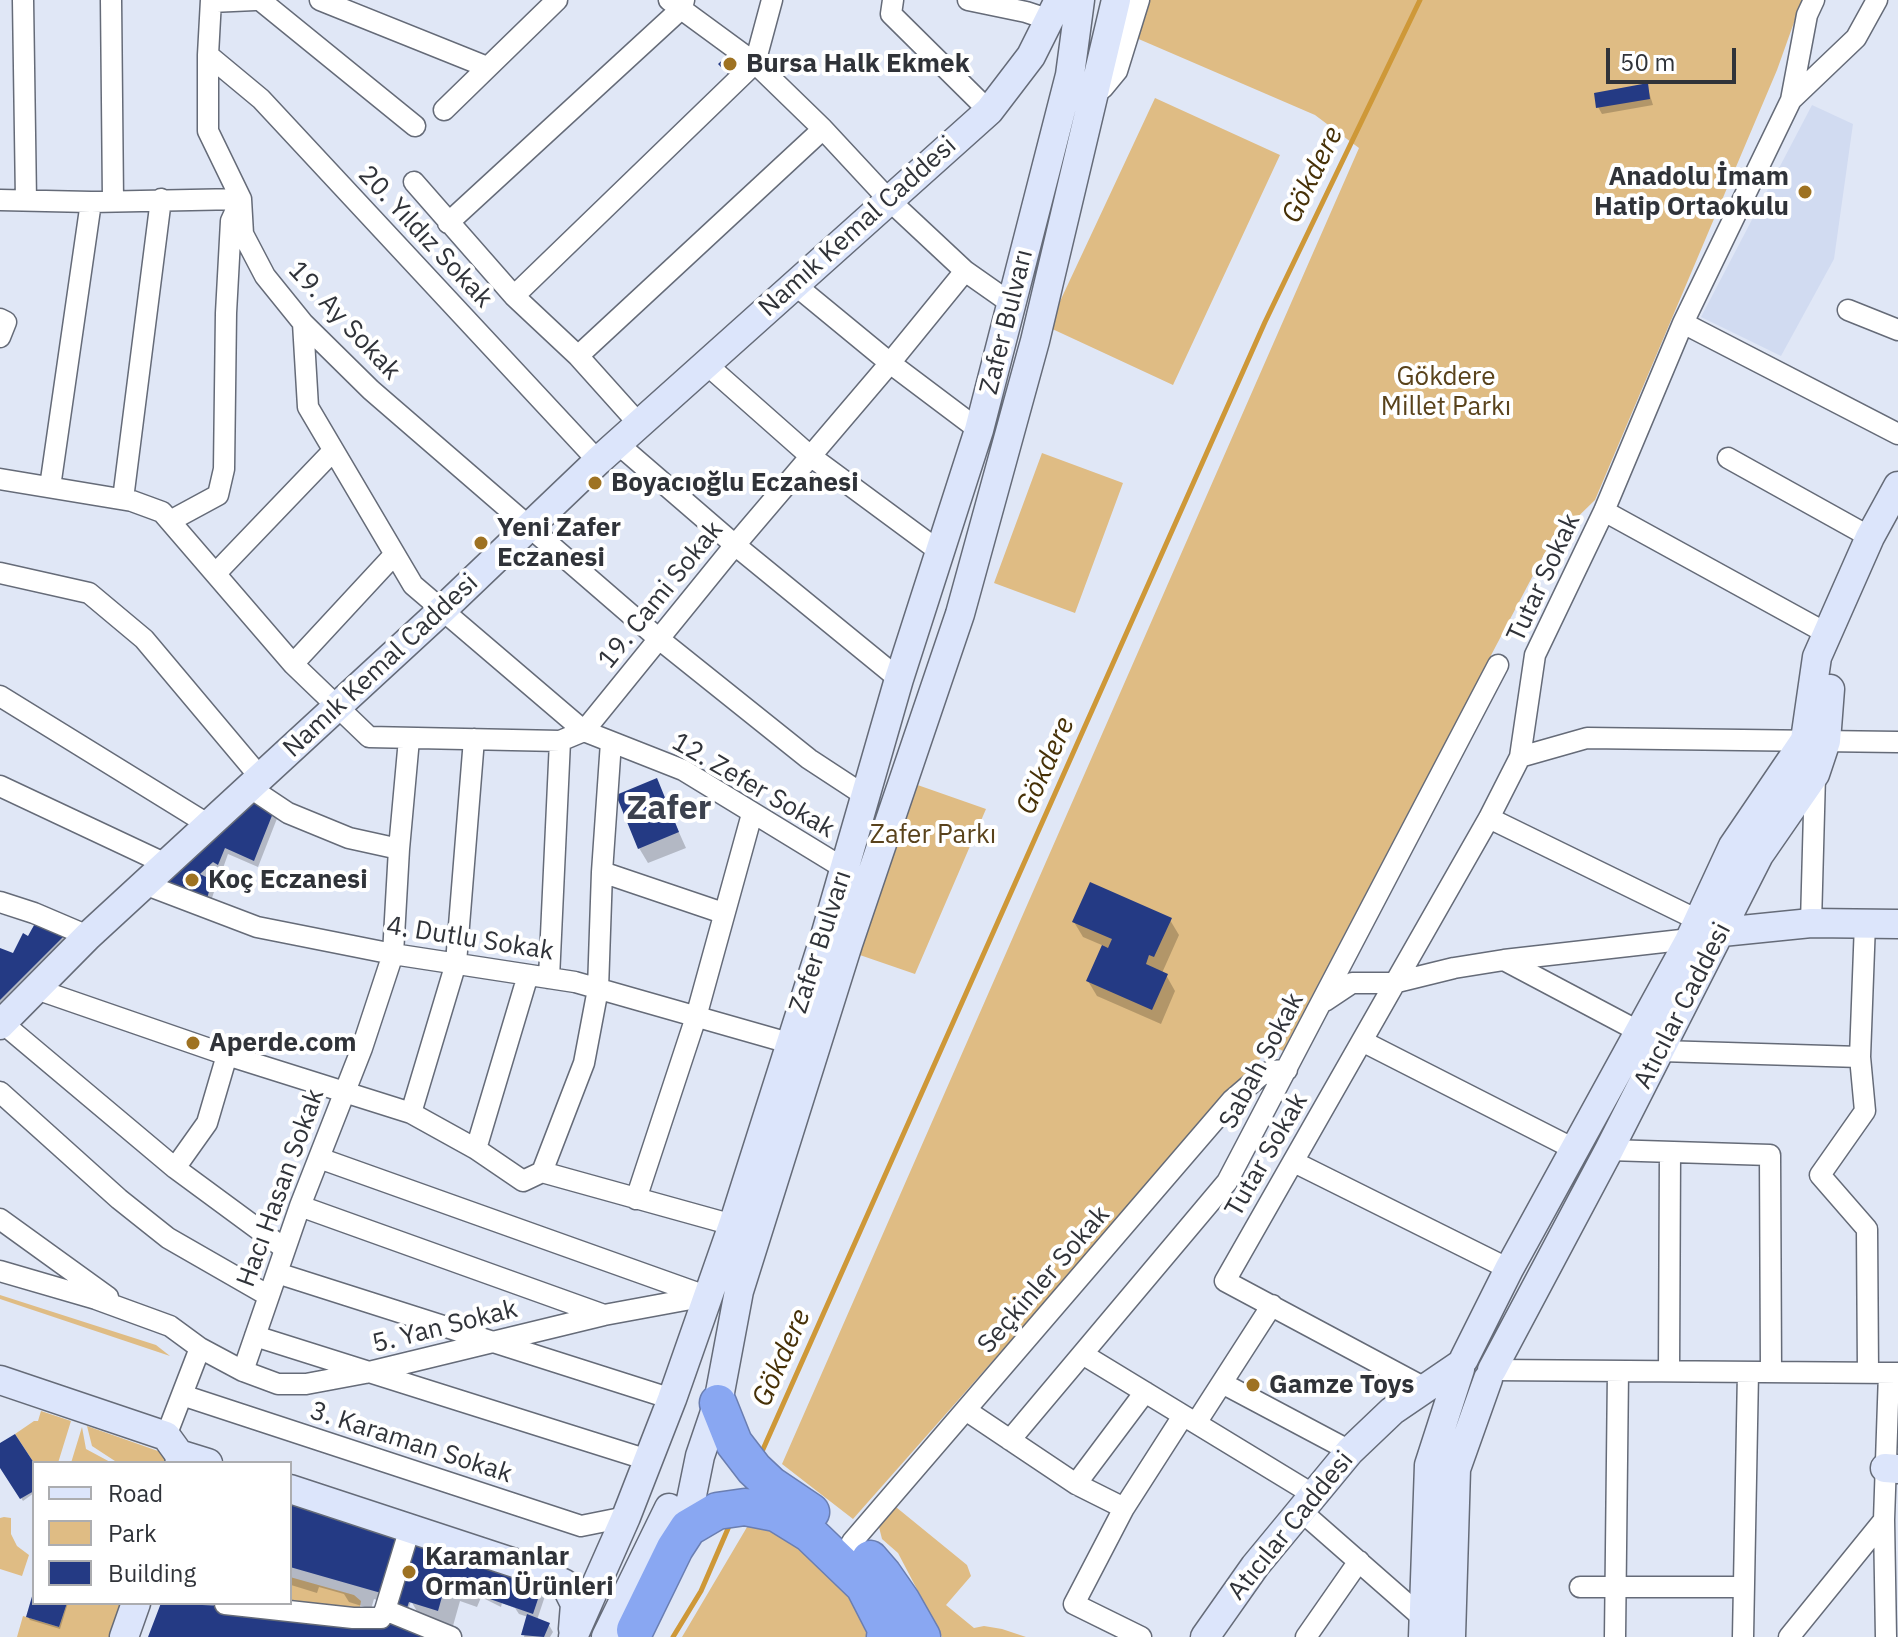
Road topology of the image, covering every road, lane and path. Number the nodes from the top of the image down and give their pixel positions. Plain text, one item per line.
1 (23, 0) edge
2 (111, 0) edge
3 (258, 0) edge
4 (320, 0) edge
5 (557, 0) edge
6 (772, 0) edge
7 (893, 0) edge
8 (968, 0) edge
9 (1080, 0) edge
10 (1116, 0) edge
11 (1139, 0) edge
12 (1814, 0) edge
13 (1877, 0) edge
14 (211, 1) edge
15 (678, 3) edge
16 (1055, 10) edge
17 (208, 55) junction
18 (1031, 56) junction
19 (755, 63) junction
20 (1100, 64) junction
21 (487, 67) junction
22 (1070, 75) junction
23 (1094, 93) junction
24 (1791, 100) junction
25 (444, 110) dead end
26 (989, 111) junction
27 (415, 126) dead end
28 (823, 129) junction
29 (414, 182) dead end
30 (161, 199) junction
31 (241, 199) junction
32 (0, 200) edge
33 (26, 200) junction
34 (113, 200) junction
35 (889, 200) junction
36 (91, 202) junction
37 (448, 223) junction
38 (965, 271) junction
39 (794, 284) junction
40 (514, 296) junction
41 (1012, 304) junction
42 (1848, 310) dead end
43 (0, 319) edge
44 (303, 323) junction
45 (1683, 323) junction
46 (1898, 330) edge
47 (0, 337) edge
48 (578, 356) junction
49 (705, 363) junction
50 (890, 363) junction
51 (639, 424) junction
52 (979, 430) junction
53 (1898, 434) edge
54 (333, 451) junction
55 (608, 453) junction
56 (809, 455) junction
57 (1728, 458) dead end
58 (0, 479) edge
59 (1898, 486) edge
60 (50, 487) junction
61 (123, 499) junction
62 (1604, 511) junction
63 (170, 521) junction
64 (531, 527) junction
65 (1870, 537) junction
66 (735, 545) junction
67 (939, 551) junction
68 (394, 555) junction
69 (217, 572) junction
70 (0, 573) edge
71 (441, 611) junction
72 (1826, 633) junction
73 (659, 639) junction
74 (293, 664) junction
75 (1498, 665) dead end
76 (899, 679) junction
77 (0, 696) edge
78 (337, 706) junction
79 (584, 731) junction
80 (409, 739) junction
81 (474, 739) junction
82 (560, 741) junction
83 (1815, 741) junction
84 (611, 742) junction
85 (1898, 742) edge
86 (1520, 757) junction
87 (1815, 774) junction
88 (255, 782) junction
89 (0, 786) edge
90 (867, 797) junction
91 (752, 814) junction
92 (1489, 818) junction
93 (209, 825) junction
94 (399, 849) junction
95 (166, 864) junction
96 (845, 869) junction
97 (602, 872) junction
98 (144, 884) junction
99 (0, 902) edge
100 (723, 913) junction
101 (1811, 923) junction
102 (1865, 923) junction
103 (1898, 924) edge
104 (1703, 931) junction
105 (88, 936) junction
106 (393, 954) junction
107 (1504, 960) junction
108 (456, 963) junction
109 (528, 975) junction
110 (549, 978) junction
111 (1393, 983) junction
112 (36, 989) junction
113 (598, 989) junction
114 (1322, 1004) junction
115 (696, 1017) junction
116 (1, 1023) edge
117 (1638, 1031) junction
118 (1362, 1041) junction
119 (789, 1043) junction
120 (1661, 1051) junction
121 (227, 1055) junction
122 (1860, 1057) junction
123 (1287, 1070) junction
124 (0, 1092) edge
125 (343, 1093) junction
126 (411, 1113) junction
127 (476, 1149) junction
128 (1574, 1149) junction
129 (1609, 1150) junction
130 (1670, 1152) junction
131 (319, 1158) junction
132 (1294, 1162) junction
133 (175, 1168) junction
134 (542, 1172) junction
135 (636, 1199) junction
136 (300, 1206) junction
137 (0, 1219) edge
138 (733, 1225) junction
139 (285, 1249) junction
140 (1509, 1269) junction
141 (0, 1271) edge
142 (277, 1273) junction
143 (269, 1296) junction
144 (707, 1296) junction
145 (1272, 1305) junction
146 (124, 1309) junction
147 (604, 1315) junction
148 (255, 1336) junction
149 (492, 1342) junction
150 (200, 1348) junction
151 (1084, 1355) junction
152 (1462, 1364) junction
153 (243, 1371) junction
154 (1618, 1371) junction
155 (1669, 1371) junction
156 (1748, 1372) junction
157 (1771, 1372) junction
158 (1868, 1372) junction
159 (365, 1373) junction
160 (1894, 1373) edge
161 (1490, 1375) junction
162 (0, 1380) edge
163 (1222, 1383) junction
164 (1425, 1388) junction
165 (1145, 1392) junction
166 (182, 1395) junction
167 (672, 1399) junction
168 (967, 1411) junction
169 (721, 1412) junction
170 (1189, 1420) junction
171 (1010, 1440) junction
172 (175, 1451) edge
173 (1350, 1451) junction
174 (648, 1460) junction
175 (202, 1461) edge
176 (1892, 1469) edge
177 (1076, 1484) junction
178 (292, 1490) edge
179 (1308, 1503) junction
180 (784, 1506) junction
181 (1124, 1508) junction
182 (626, 1517) junction
183 (1884, 1520) junction
184 (410, 1528) junction
185 (852, 1542) junction
186 (1359, 1561) junction
187 (1580, 1587) dead end
188 (1616, 1587) junction
189 (1743, 1587) junction
190 (135, 1605) edge
191 (234, 1605) edge
192 (385, 1610) junction
193 (1423, 1627) edge
194 (1451, 1632) edge
195 (624, 1635) edge
196 (124, 1637) edge
197 (451, 1637) edge
198 (573, 1637) edge
199 (885, 1637) edge
200 (922, 1637) edge
201 (1141, 1637) edge
202 (1205, 1637) edge
203 (1306, 1637) edge
204 (1615, 1637) edge
205 (1743, 1637) edge
206 (1789, 1637) edge
207 (1886, 1637) edge

1 - 33 street
2 - 34 street
3 - 14 street
3 - 27 street
4 - 21 street
5 - 21 street
6 - 19 street
7 - 26 street
8 - 16 street
9 - 22 main road, Zafer Bulvarı
10 - 20 main road, Zafer Bulvarı
11 - 23 street
12 - 24 street
13 - 24 street
14 - 17 street, 19. Ay Sokak
15 - 19 street
15 - 37 street
16 - 18 main road, Namık Kemal Caddesi
17 - 31 street, 19. Ay Sokak
17 - 55 street, 20. Yıldız Sokak
18 - 22 main road
18 - 26 main road, Namık Kemal Caddesi
19 - 28 street
19 - 40 street
20 - 22 main road
20 - 23 main road, Zafer Bulvarı
21 - 25 street
22 - 41 main road, Zafer Bulvarı
23 - 169 main road, Zafer Bulvarı
24 - 45 street, Tutar Sokak
26 - 35 main road, Namık Kemal Caddesi
28 - 35 street
28 - 48 street
29 - 37 street
30 - 31 street
30 - 34 street
30 - 61 street
31 - 44 street, 19. Ay Sokak
31 - 63 street
32 - 33 street
33 - 36 street
34 - 36 street
35 - 38 street
35 - 39 main road, Namık Kemal Caddesi
36 - 60 street
37 - 40 street
38 - 41 street
38 - 50 street, 19. Cami Sokak
39 - 49 main road, Namık Kemal Caddesi
39 - 50 street
40 - 48 street
41 - 52 main road, Zafer Bulvarı
42 - 46 street
43 - 47 street
44 - 54 street, 12. Zefer Sokak
44 - 64 street, 19. Ay Sokak
45 - 53 street
45 - 62 street, Tutar Sokak
48 - 51 street
49 - 51 main road, Namık Kemal Caddesi
49 - 56 street
50 - 52 street
50 - 56 street, 19. Cami Sokak
51 - 55 main road, Namık Kemal Caddesi
52 - 67 main road, Zafer Bulvarı
54 - 68 street, 12. Zefer Sokak
54 - 69 street
55 - 64 main road, Namık Kemal Caddesi
55 - 66 street, 20. Yıldız Sokak
56 - 66 street, 19. Cami Sokak
56 - 67 street
57 - 65 street
58 - 60 street
59 - 65 main road, Atıcılar Caddesi
60 - 61 street
61 - 63 street
62 - 72 street
62 - 86 street, Tutar Sokak
63 - 69 street
64 - 71 main road, Namık Kemal Caddesi
64 - 73 street, 19. Ay Sokak
65 - 72 main road, Atıcılar Caddesi
66 - 73 street, 19. Cami Sokak
66 - 76 street, 20. Yıldız Sokak
67 - 76 main road, Zafer Bulvarı
68 - 71 street, 12. Zefer Sokak
68 - 74 street
69 - 74 street
70 - 88 street
71 - 78 main road, Namık Kemal Caddesi
71 - 79 street, 12. Zefer Sokak
72 - 83 main road, Atıcılar Caddesi
73 - 79 street, 19. Cami Sokak
73 - 90 street, 19. Ay Sokak
74 - 78 street
75 - 114 street, Sabah Sokak
76 - 90 main road, Zafer Bulvarı
77 - 93 street
78 - 80 street
78 - 88 main road, Namık Kemal Caddesi
79 - 82 street
79 - 84 street, 12. Zefer Sokak
80 - 81 street
80 - 94 street, Hacı Hasan Sokak
81 - 82 street
81 - 108 street
82 - 110 street
83 - 85 street
83 - 86 street
83 - 87 main road, Atıcılar Caddesi
83 - 104 main road, Atıcılar Caddesi
84 - 91 street, 12. Zefer Sokak
84 - 97 street
86 - 92 street, Tutar Sokak
87 - 101 street
87 - 104 main road, Atıcılar Caddesi
88 - 93 main road, Namık Kemal Caddesi
88 - 94 street
89 - 95 street
90 - 96 main road, Zafer Bulvarı
91 - 96 street, 12. Zefer Sokak
91 - 100 street
92 - 104 street
92 - 111 street, Tutar Sokak
93 - 95 main road, Namık Kemal Caddesi
94 - 106 street, Hacı Hasan Sokak
95 - 98 main road, Namık Kemal Caddesi
96 - 119 main road, Zafer Bulvarı
97 - 100 street
97 - 113 street
98 - 105 main road, Namık Kemal Caddesi
98 - 106 street, 4. Dutlu Sokak
99 - 105 street
100 - 115 street
101 - 102 main road
101 - 104 main road
102 - 103 main road
102 - 122 street
104 - 107 street
104 - 117 main road, Atıcılar Caddesi
104 - 120 main road, Atıcılar Caddesi
105 - 112 main road, Namık Kemal Caddesi
106 - 108 street, 4. Dutlu Sokak
106 - 125 street, Hacı Hasan Sokak
107 - 111 street
107 - 117 street
108 - 109 street, 4. Dutlu Sokak
108 - 126 street
109 - 110 street, 4. Dutlu Sokak
109 - 127 street
110 - 113 street, 4. Dutlu Sokak
111 - 114 street
111 - 118 street, Tutar Sokak
112 - 116 main road, Namık Kemal Caddesi
112 - 121 street
113 - 115 street, 4. Dutlu Sokak
113 - 134 street
114 - 123 street, Sabah Sokak
115 - 119 street, 4. Dutlu Sokak
115 - 135 street
116 - 133 street
117 - 128 main road, Atıcılar Caddesi
118 - 128 street
118 - 132 street, Tutar Sokak
119 - 138 main road, Zafer Bulvarı
120 - 122 street
120 - 129 main road, Atıcılar Caddesi
121 - 125 street
121 - 133 street
122 - 158 street
123 - 151 street, Sabah Sokak
123 - 168 street, Seçkinler Sokak
124 - 143 street
125 - 126 street
125 - 131 street, Hacı Hasan Sokak
126 - 127 street
127 - 134 street
128 - 140 main road, Atıcılar Caddesi
129 - 130 street
129 - 161 main road, Atıcılar Caddesi
130 - 155 street
130 - 157 street
131 - 136 street, Hacı Hasan Sokak
131 - 144 street
132 - 140 street
132 - 145 street, Tutar Sokak
133 - 139 street
134 - 135 street
135 - 138 street
136 - 139 street, Hacı Hasan Sokak
136 - 147 street
137 - 146 street
138 - 144 main road, Zafer Bulvarı
139 - 142 street, Hacı Hasan Sokak
140 - 152 main road, Atıcılar Caddesi
141 - 146 street
142 - 143 street, Hacı Hasan Sokak
142 - 149 street
143 - 148 street, Hacı Hasan Sokak
144 - 147 street, 5. Yan Sokak
144 - 167 main road, Zafer Bulvarı
145 - 163 street
145 - 164 street
146 - 150 street, 5. Yan Sokak
147 - 149 street, 5. Yan Sokak
148 - 153 street, Hacı Hasan Sokak
148 - 159 street
149 - 159 street, 5. Yan Sokak
149 - 167 street
150 - 153 street, 5. Yan Sokak
150 - 166 street
151 - 165 street
151 - 171 street, Sabah Sokak
152 - 161 main road
152 - 164 main road, Atıcılar Caddesi
152 - 193 main road
153 - 159 street, 5. Yan Sokak
154 - 155 street
154 - 161 street
154 - 188 street
155 - 156 street
156 - 157 street
156 - 189 street
157 - 158 street
158 - 160 street
159 - 174 street
160 - 176 street
161 - 194 main road, Atıcılar Caddesi
162 - 172 main road
163 - 170 street
163 - 173 street
164 - 173 main road, Atıcılar Caddesi
165 - 170 street
165 - 177 street
166 - 172 street
166 - 182 street, 3. Karaman Sokak
167 - 174 main road, Zafer Bulvarı
168 - 171 street
168 - 185 street, Seçkinler Sokak
169 - 180 highway
169 - 195 main road, Zafer Bulvarı
170 - 179 street
170 - 181 street
171 - 177 street
172 - 175 main road
173 - 179 main road, Atıcılar Caddesi
174 - 182 main road, Zafer Bulvarı
176 - 183 street
177 - 181 street
178 - 184 main road
179 - 186 street
179 - 202 main road, Atıcılar Caddesi
180 - 185 highway
180 - 195 highway
180 - 199 highway
181 - 201 street
182 - 198 main road, Zafer Bulvarı
183 - 206 street
183 - 207 street
184 - 192 street
184 - 198 main road
185 - 200 highway
186 - 193 street
186 - 203 street
187 - 188 street
188 - 189 street
188 - 204 street
189 - 205 street
190 - 196 main road
191 - 192 street
192 - 197 street
193 - 194 street

